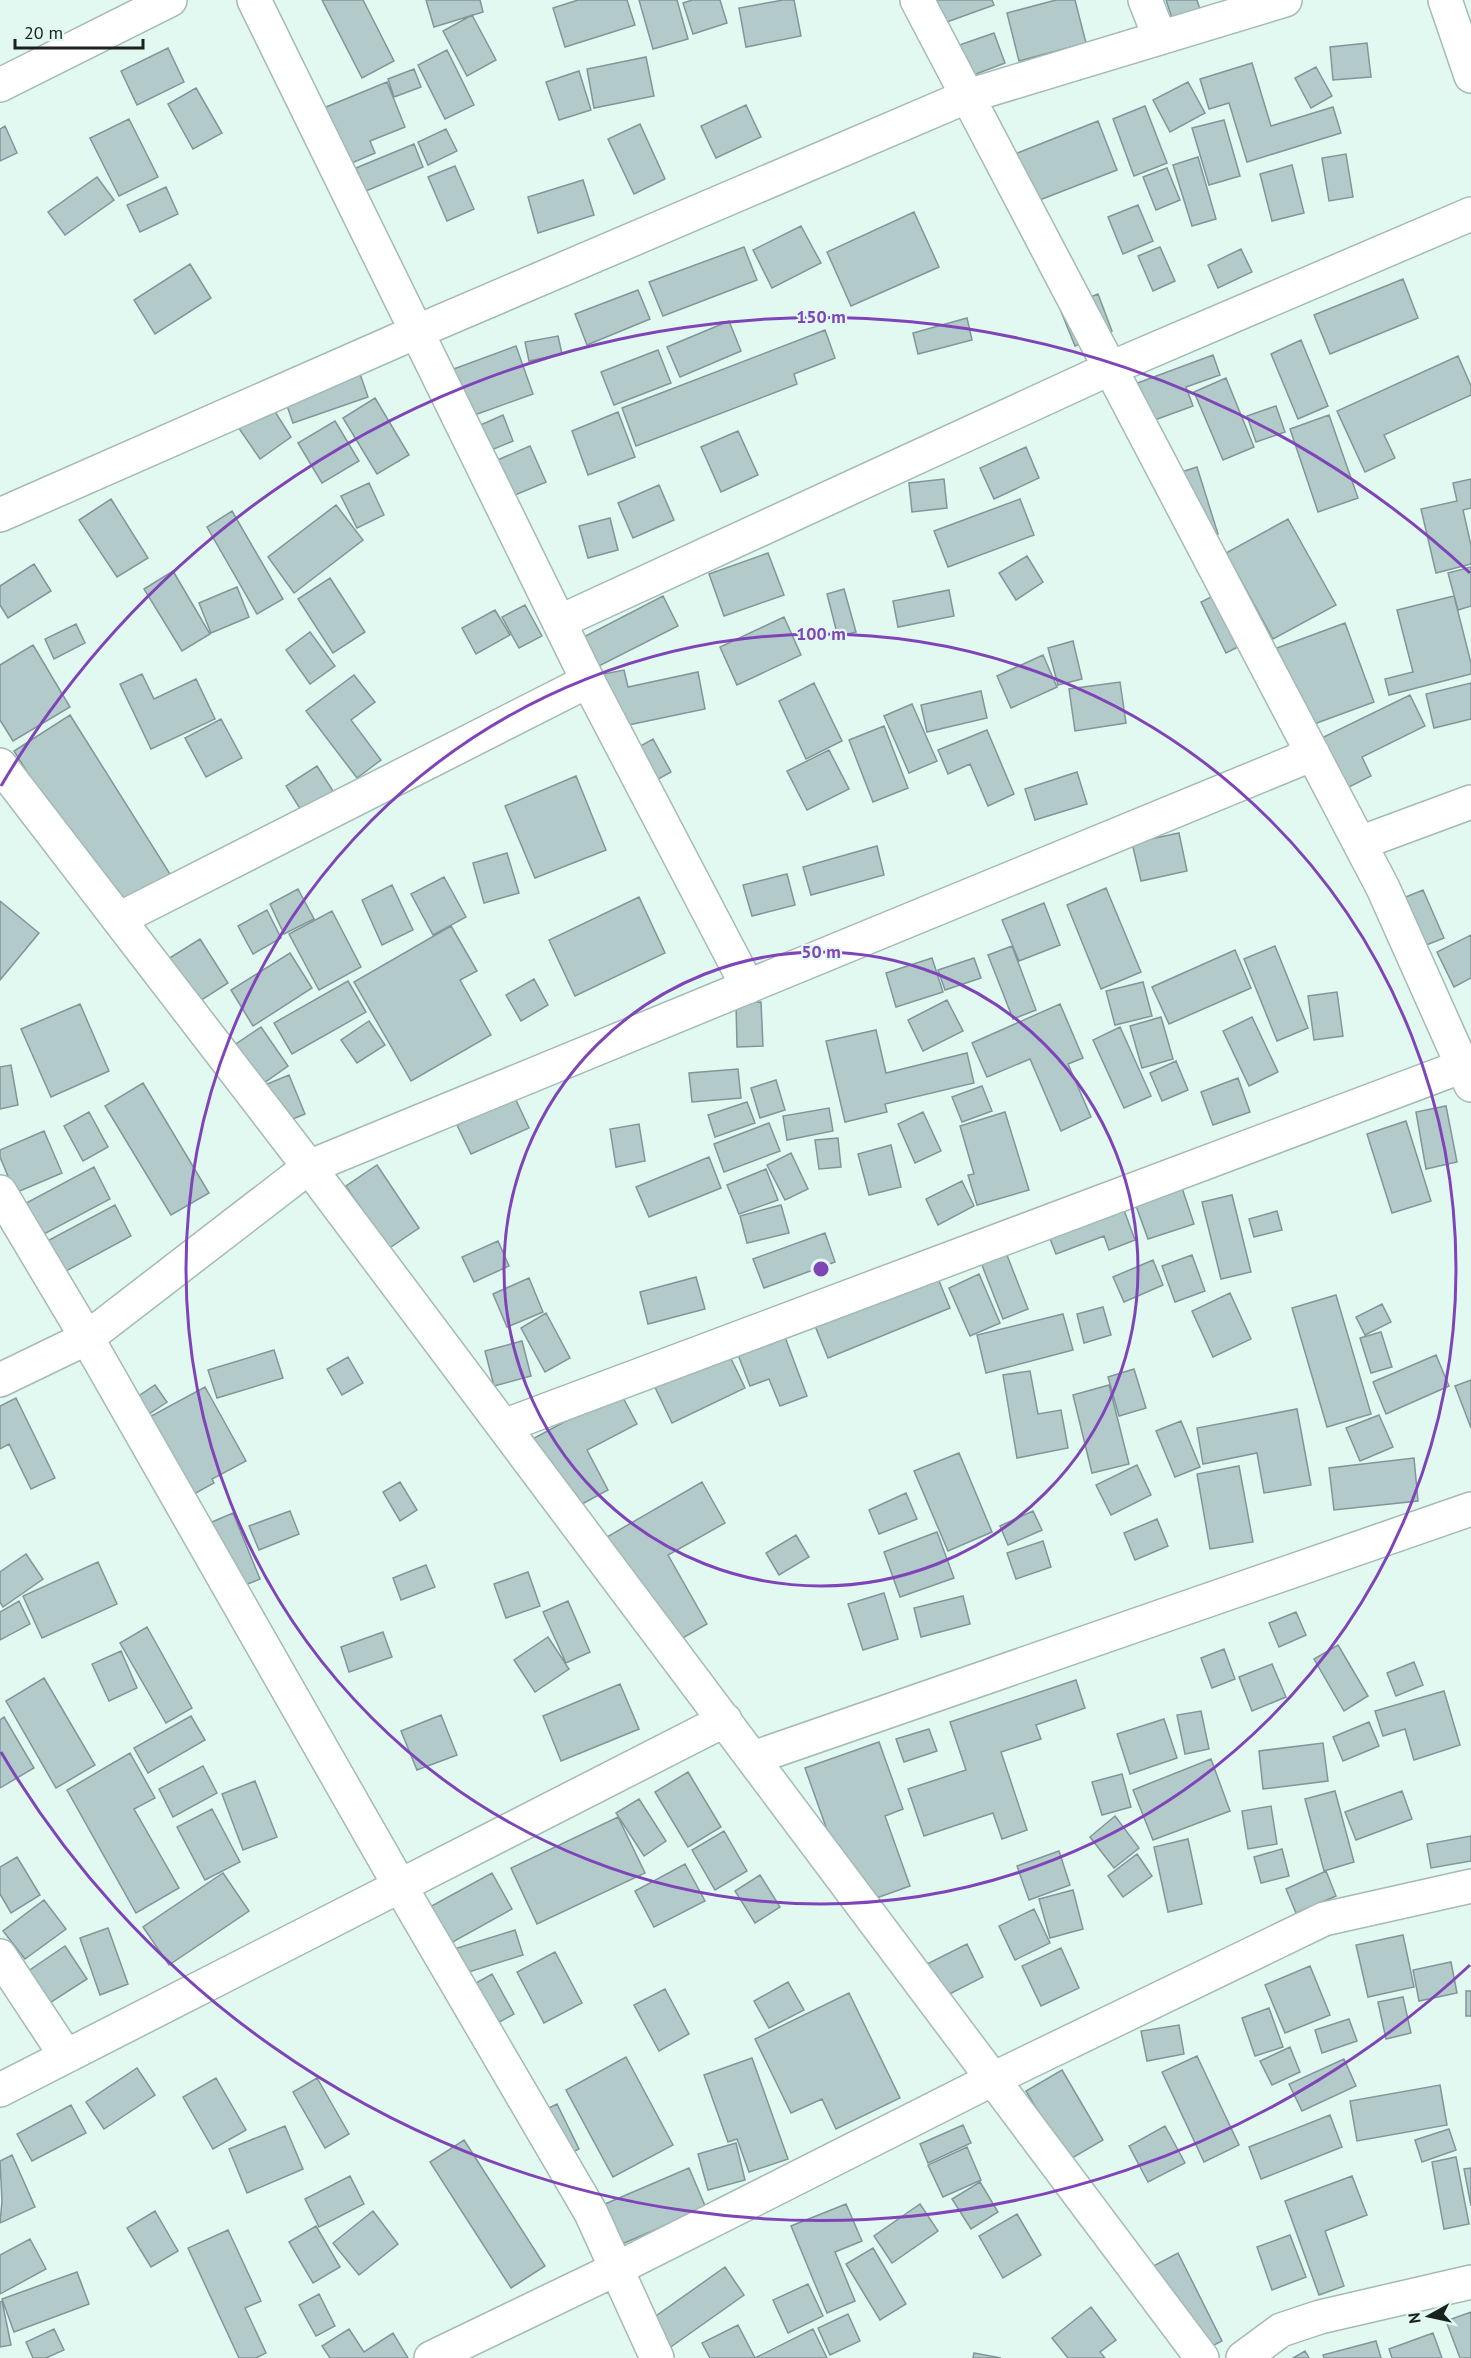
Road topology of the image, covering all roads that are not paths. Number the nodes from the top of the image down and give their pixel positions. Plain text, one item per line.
1 (170, 0) edge
2 (254, 0) edge
3 (917, 0) edge
4 (1145, 0) edge
5 (1285, 0) edge
6 (1445, 0) edge
7 (1160, 38) junction
8 (1471, 76) edge
9 (0, 85) edge
10 (968, 96) junction
11 (1471, 214) edge
12 (416, 332) junction
13 (1111, 368) junction
14 (0, 515) edge
15 (559, 622) junction
16 (588, 681) junction
17 (1313, 754) junction
18 (0, 765) edge
19 (1471, 802) edge
20 (1360, 843) junction
21 (119, 919) junction
22 (748, 987) junction
23 (1468, 1071) edge
24 (309, 1167) junction
25 (0, 1192) edge
26 (87, 1338) junction
27 (0, 1380) edge
28 (504, 1426) junction
29 (1471, 1509) edge
30 (725, 1720) junction
31 (753, 1758) junction
32 (400, 1886) junction
33 (1471, 1886) edge
34 (0, 1956) edge
35 (66, 2056) junction
36 (993, 2079) junction
37 (0, 2090) edge
38 (616, 2269) junction
39 (1471, 2282) edge
40 (431, 2358) edge
41 (657, 2358) edge
42 (1202, 2358) edge
43 (1243, 2358) edge

1 - 9 street
2 - 12 street
3 - 10 street
4 - 7 street
5 - 7 street
6 - 8 street
7 - 10 street
10 - 12 street
10 - 13 street
11 - 13 street
12 - 14 street
12 - 15 street
13 - 15 street
13 - 17 street
15 - 16 street
16 - 21 street
16 - 22 street
17 - 20 street
17 - 22 street
18 - 21 street
19 - 20 street
20 - 23 street
21 - 24 street
22 - 24 street
23 - 28 street
24 - 26 street
24 - 28 street
25 - 26 street
26 - 27 street
26 - 32 street
28 - 30 street
29 - 31 street
30 - 31 street
30 - 32 street
31 - 36 street
32 - 35 street
32 - 38 street
33 - 36 street
34 - 35 street
35 - 37 street
36 - 38 street
36 - 42 street
38 - 40 street
38 - 41 street
39 - 43 street

